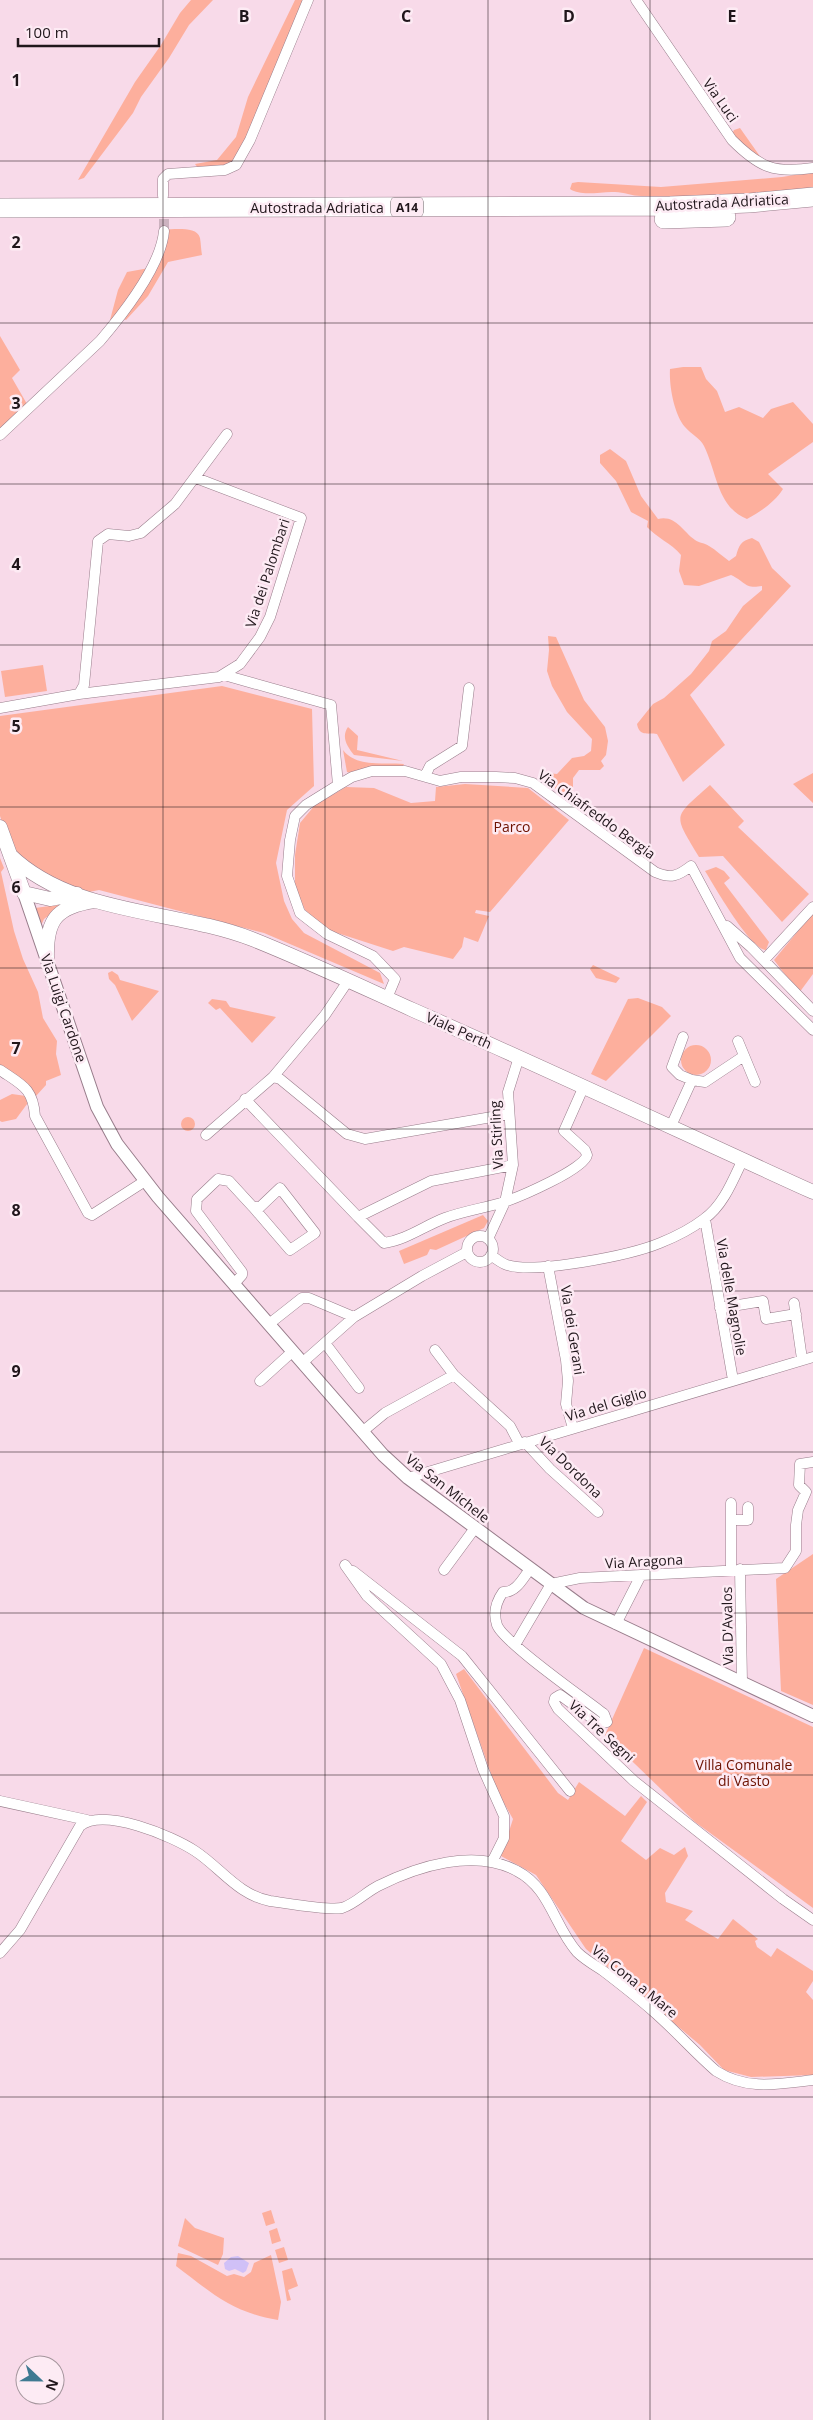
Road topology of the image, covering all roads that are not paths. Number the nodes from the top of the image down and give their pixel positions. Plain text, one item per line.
1 (308, 0) edge
2 (636, 0) edge
3 (813, 168) edge
4 (163, 196) tunnel mouth
5 (813, 197) edge
6 (0, 208) edge
7 (813, 210) edge
8 (0, 220) edge
9 (164, 231) tunnel mouth
10 (227, 434) dead end
11 (0, 435) edge
12 (196, 478) junction
13 (224, 675) junction
14 (469, 688) dead end
15 (79, 694) junction
16 (0, 708) edge
17 (425, 776) junction
18 (338, 785) junction
19 (0, 827) edge
20 (6, 852) edge
21 (54, 884) junction
22 (24, 893) junction
23 (79, 894) junction
24 (95, 900) junction
25 (813, 907) edge
26 (718, 917) junction
27 (746, 945) junction
28 (739, 953) junction
29 (47, 958) junction
30 (764, 960) junction
31 (348, 981) junction
32 (387, 998) junction
33 (813, 1011) edge
34 (813, 1030) edge
35 (683, 1037) dead end
36 (738, 1041) dead end
37 (744, 1056) junction
38 (519, 1057) junction
39 (0, 1070) edge
40 (273, 1077) junction
41 (692, 1080) junction
42 (756, 1082) dead end
43 (584, 1086) junction
44 (246, 1099) junction
45 (509, 1114) junction
46 (671, 1126) junction
47 (206, 1135) dead end
48 (743, 1160) junction
49 (513, 1165) junction
50 (145, 1181) junction
51 (813, 1192) edge
52 (505, 1202) junction
53 (253, 1207) junction
54 (358, 1217) junction
55 (704, 1219) junction
56 (488, 1239) junction
57 (468, 1252) junction
58 (491, 1256) junction
59 (548, 1266) junction
60 (234, 1284) junction
61 (794, 1303) dead end
62 (720, 1308) junction
63 (796, 1314) junction
64 (354, 1317) junction
65 (269, 1324) junction
66 (324, 1343) junction
67 (436, 1350) dead end
68 (292, 1352) junction
69 (813, 1357) edge
70 (802, 1359) junction
71 (302, 1364) junction
72 (454, 1374) junction
73 (733, 1380) junction
74 (260, 1381) dead end
75 (359, 1388) dead end
76 (573, 1428) junction
77 (362, 1432) junction
78 (522, 1442) junction
79 (813, 1462) edge
80 (408, 1478) junction
81 (731, 1503) dead end
82 (748, 1507) dead end
83 (598, 1512) dead end
84 (731, 1520) junction
85 (475, 1528) junction
86 (530, 1569) junction
87 (444, 1570) dead end
88 (735, 1570) junction
89 (641, 1575) junction
90 (551, 1584) junction
91 (616, 1624) junction
92 (515, 1645) junction
93 (742, 1682) junction
94 (813, 1716) edge
95 (570, 1791) dead end
96 (0, 1801) edge
97 (87, 1820) junction
98 (492, 1862) junction
99 (813, 1920) edge
100 (0, 1953) edge
101 (813, 2080) edge

1 - 4 street
2 - 3 street, Via Luci
5 - 6 highway, Autostrada Adriatica / A14
7 - 8 highway, Autostrada Adriatica / A14
9 - 11 street
10 - 12 street
12 - 13 street, Via dei Palombari
12 - 15 street
13 - 15 street, Via dei Palombari
13 - 18 street
14 - 17 street
15 - 16 street, Via dei Palombari
17 - 18 street, Via Chiafreddo Bergia
17 - 26 street, Via Chiafreddo Bergia
18 - 32 street, Via Chiafreddo Bergia
19 - 20 main road, Via Luigi Cardone
20 - 21 main road, Viale Perth
20 - 22 main road, Via Luigi Cardone
21 - 22 main road
21 - 23 main road, Viale Perth
22 - 23 main road
22 - 29 street, Via Luigi Cardone
23 - 24 main road, Viale Perth
24 - 29 main road, Viale Perth
24 - 31 main road, Viale Perth
25 - 30 street
26 - 27 street
26 - 28 street
27 - 28 street
27 - 30 street
28 - 34 street
29 - 50 street, Via Luigi Cardone
30 - 33 street
31 - 32 main road, Viale Perth
31 - 40 street
32 - 38 main road, Viale Perth
35 - 41 street
36 - 37 street
37 - 41 street
37 - 42 street
38 - 43 main road, Viale Perth
38 - 45 street, Via Stirling
39 - 50 street
40 - 44 street
40 - 45 street
41 - 46 street
43 - 46 main road, Viale Perth
43 - 52 street
44 - 47 street
44 - 54 street
45 - 49 street, Via Stirling
46 - 48 main road, Viale Perth
48 - 51 main road, Viale Perth
48 - 55 street
49 - 52 street, Via Stirling
49 - 54 street
50 - 60 street, Via San Michele
52 - 54 street
52 - 56 street, Via Stirling
53 - 53 street
53 - 60 street
55 - 59 street
55 - 62 street, Via delle Magnolie
56 - 57 street
56 - 58 street
57 - 58 street
57 - 64 street
58 - 59 street
59 - 76 street, Via dei Gerani
60 - 65 street, Via San Michele
61 - 63 street
62 - 63 street
62 - 73 street, Via delle Magnolie
63 - 70 street
64 - 65 street
64 - 66 street
65 - 68 street, Via San Michele
66 - 71 street
66 - 75 street
67 - 72 street, Via Dordona
68 - 71 street, Via San Michele
68 - 74 street
69 - 70 street, Via del Giglio
70 - 73 street, Via del Giglio
71 - 77 street, Via San Michele
72 - 77 street
72 - 78 street, Via Dordona
73 - 76 street, Via del Giglio
76 - 78 street, Via del Giglio
77 - 80 street, Via San Michele
78 - 80 street, Via del Giglio
78 - 83 street, Via Dordona
79 - 88 street, Via Aragona
80 - 85 street, Via San Michele
81 - 84 street, Via D'Avalos
82 - 84 street
84 - 88 street, Via D'Avalos
85 - 86 street, Via San Michele
85 - 87 street
86 - 90 street, Via San Michele
86 - 92 street
88 - 89 street, Via Aragona
88 - 93 street, Via D'Avalos
89 - 90 street, Via Aragona
89 - 91 street
90 - 91 street, Via San Michele
90 - 92 street
91 - 93 street, Via San Michele
92 - 99 street, Via Tre Segni
93 - 94 street, Via San Michele
95 - 98 street
96 - 97 street, Via Cona a Mare
97 - 98 street, Via Cona a Mare
97 - 100 street
98 - 101 street, Via Cona a Mare

